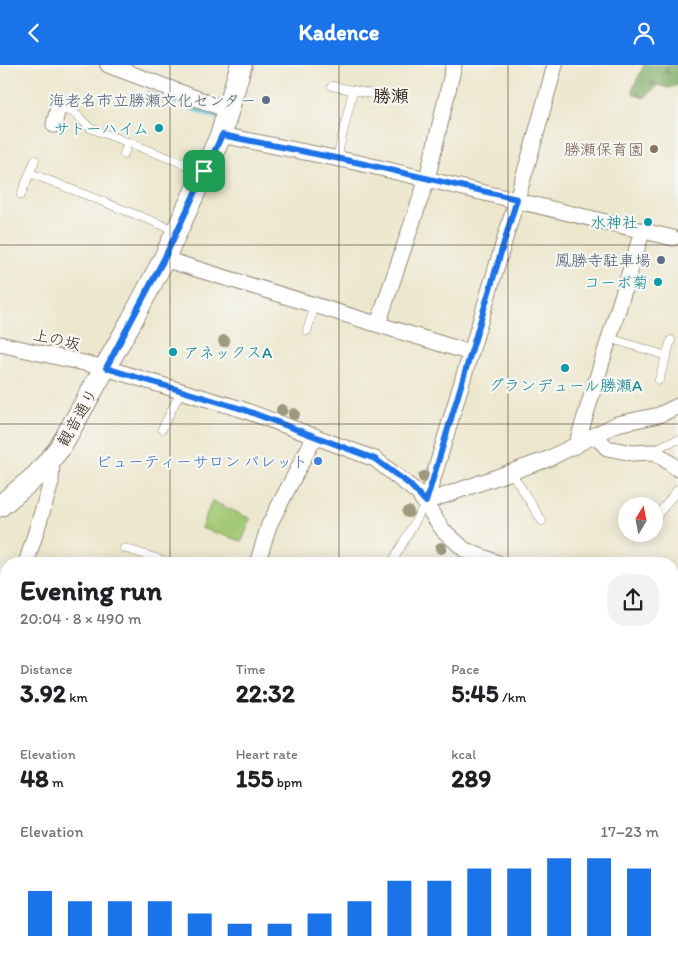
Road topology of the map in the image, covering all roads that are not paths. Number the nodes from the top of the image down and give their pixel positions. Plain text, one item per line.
1 (108, 65) edge
2 (242, 65) edge
3 (454, 65) edge
4 (555, 65) edge
5 (148, 72) edge
6 (332, 86) dead end
7 (353, 90) junction
8 (382, 96) dead end
9 (60, 102) joint
10 (230, 111) junction
11 (54, 125) dead end
12 (222, 135) junction
13 (128, 142) junction
14 (124, 153) dead end
15 (337, 158) junction
16 (35, 160) dead end
17 (204, 171) junction
18 (30, 173) junction
19 (427, 179) junction
20 (21, 195) dead end
21 (517, 199) junction
22 (176, 231) junction
23 (642, 232) junction
24 (676, 235) edge
25 (164, 259) junction
26 (315, 305) junction
27 (378, 324) junction
28 (307, 331) dead end
29 (609, 338) junction
30 (672, 340) dead end
31 (0, 344) edge
32 (471, 353) junction
33 (667, 356) junction
34 (106, 368) junction
35 (659, 380) dead end
36 (181, 391) junction
37 (678, 406) edge
38 (162, 429) dead end
39 (596, 436) junction
40 (315, 437) junction
41 (678, 441) edge
42 (576, 446) junction
43 (655, 452) junction
44 (52, 458) junction
45 (678, 469) edge
46 (510, 471) junction
47 (678, 489) edge
48 (426, 502) junction
49 (0, 506) edge
50 (663, 508) edge
51 (542, 521) dead end
52 (124, 548) dead end
53 (28, 557) edge
54 (152, 557) edge
55 (260, 557) edge
56 (395, 557) edge
57 (482, 557) edge

1 - 5 street
2 - 10 main road, 観音通り
3 - 19 street
4 - 21 street
5 - 10 street
6 - 7 lane
7 - 8 lane
7 - 15 lane
9 - 11 street
9 - 13 lane
10 - 12 main road, 観音通り
12 - 15 street
12 - 17 main road, 観音通り
13 - 14 lane
13 - 17 lane
15 - 19 street
16 - 18 lane
17 - 22 main road, 観音通り
18 - 20 lane
18 - 22 lane
19 - 21 street
19 - 27 street
21 - 23 street
21 - 32 street
22 - 25 main road, 観音通り
23 - 24 street
23 - 29 street
25 - 26 street
25 - 34 main road, 観音通り
26 - 27 street
26 - 28 lane
27 - 32 street
29 - 33 lane
29 - 42 street
30 - 33 lane
31 - 34 street, 上の坂
32 - 48 street
33 - 35 lane
34 - 36 street, 上の坂
34 - 44 main road, 観音通り
36 - 38 lane
36 - 40 street, 上の坂
37 - 39 street
39 - 42 street
39 - 43 street
40 - 48 street, 上の坂
40 - 55 street
41 - 43 lane
42 - 46 street
43 - 45 street
44 - 49 main road, 観音通り
44 - 53 street
46 - 48 street
46 - 51 lane
47 - 50 lane
48 - 56 lane
48 - 57 street, 上の坂
52 - 54 lane

